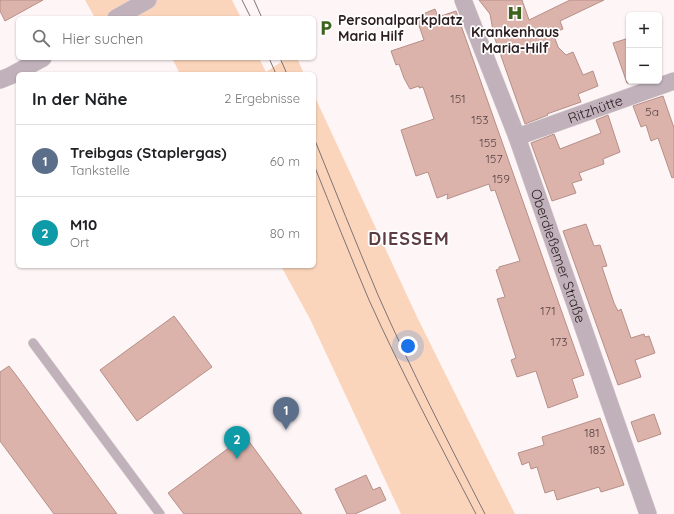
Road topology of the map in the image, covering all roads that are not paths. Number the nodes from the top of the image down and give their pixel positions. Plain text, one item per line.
1 (148, 0) edge
2 (464, 0) edge
3 (120, 16) edge
4 (39, 60) edge
5 (17, 72) edge
6 (16, 73) edge
7 (0, 80) edge
8 (674, 81) edge
9 (517, 137) junction
10 (33, 343) dead end
11 (160, 514) edge
12 (648, 514) edge

1 - 3 street
2 - 9 street, Oberdießemer Straße
4 - 5 street
6 - 7 street
8 - 9 street, Ritzhütte
9 - 12 street, Oberdießemer Straße
10 - 11 lane

